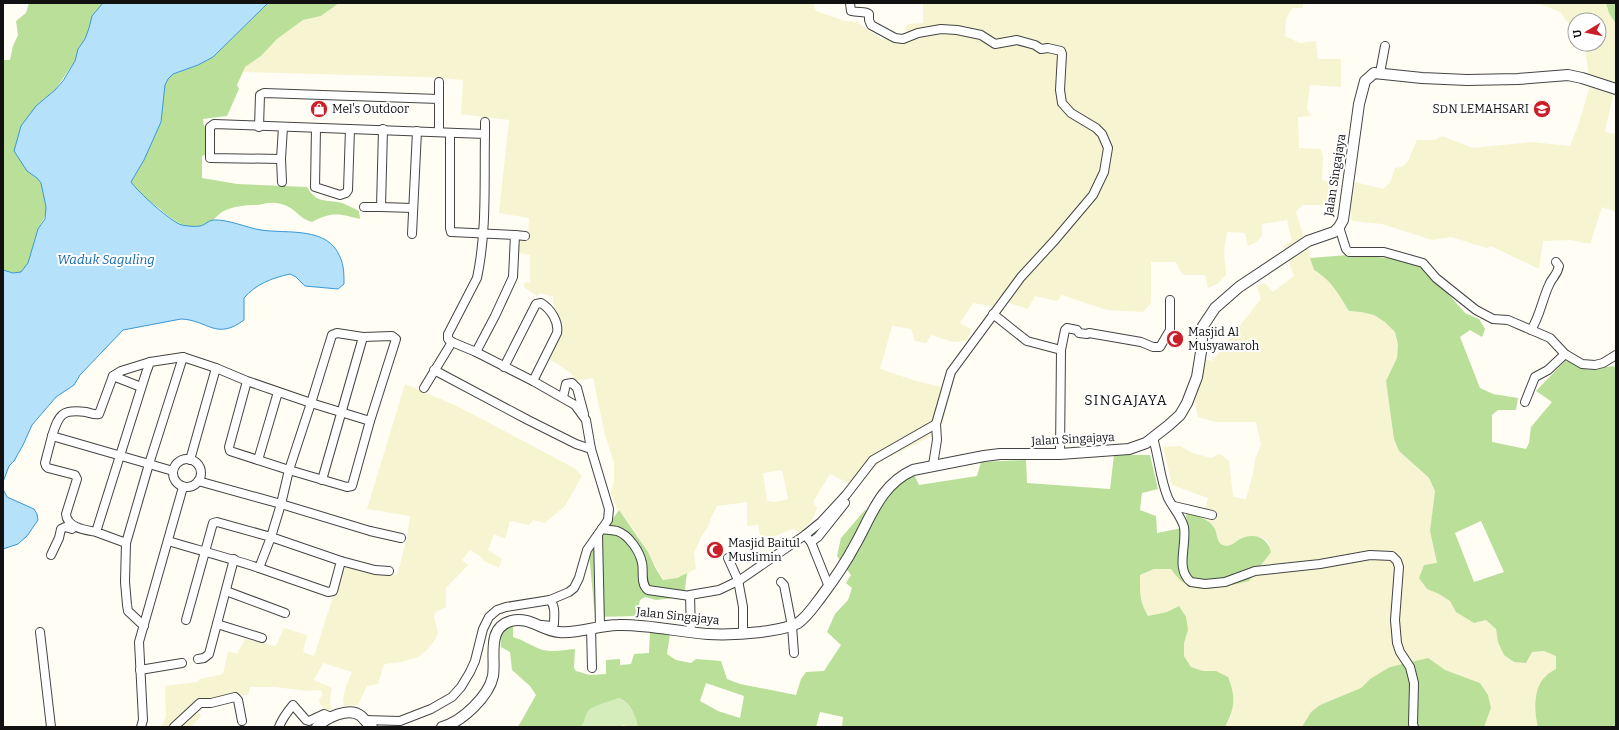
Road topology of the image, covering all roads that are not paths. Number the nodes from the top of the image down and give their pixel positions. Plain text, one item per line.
1 (850, 3) edge
2 (1384, 46) dead end
3 (1380, 73) junction
4 (440, 82) dead end
5 (1616, 89) edge
6 (439, 99) junction
7 (485, 122) dead end
8 (259, 127) junction
9 (283, 127) junction
10 (316, 128) junction
11 (350, 128) junction
12 (383, 129) junction
13 (417, 131) junction
14 (439, 132) junction
15 (450, 133) junction
16 (485, 134) junction
17 (281, 159) junction
18 (282, 182) dead end
19 (381, 206) junction
20 (364, 207) dead end
21 (413, 208) junction
22 (1339, 227) junction
23 (412, 234) dead end
24 (483, 234) junction
25 (515, 236) junction
26 (525, 236) dead end
27 (1556, 262) dead end
28 (1170, 300) dead end
29 (993, 314) junction
30 (1531, 330) junction
31 (363, 337) junction
32 (452, 342) junction
33 (1061, 350) junction
34 (476, 352) junction
35 (1565, 354) junction
36 (1616, 356) edge
37 (183, 357) junction
38 (150, 362) junction
39 (504, 367) junction
40 (216, 368) junction
41 (434, 370) junction
42 (113, 376) junction
43 (247, 381) junction
44 (534, 381) junction
45 (141, 387) junction
46 (424, 388) dead end
47 (278, 392) junction
48 (563, 397) junction
49 (1525, 402) dead end
50 (311, 403) junction
51 (342, 413) junction
52 (586, 420) junction
53 (370, 421) junction
54 (936, 424) junction
55 (52, 436) junction
56 (1153, 438) junction
57 (591, 449) junction
58 (1060, 454) junction
59 (120, 455) junction
60 (190, 460) junction
61 (258, 460) junction
62 (149, 464) junction
63 (933, 465) junction
64 (289, 470) junction
65 (173, 471) junction
66 (322, 480) junction
67 (198, 481) junction
68 (183, 487) junction
69 (846, 500) dead end
70 (281, 504) junction
71 (1174, 506) junction
72 (1212, 515) dead end
73 (74, 526) junction
74 (96, 532) junction
75 (600, 532) junction
76 (806, 535) junction
77 (271, 537) junction
78 (401, 538) dead end
79 (168, 541) junction
80 (811, 542) junction
81 (126, 543) junction
82 (205, 553) junction
83 (51, 554) dead end
84 (728, 558) dead end
85 (234, 560) junction
86 (341, 561) junction
87 (259, 568) junction
88 (389, 571) dead end
89 (738, 580) junction
90 (781, 582) dead end
91 (829, 587) junction
92 (226, 591) junction
93 (690, 596) junction
94 (550, 600) junction
95 (285, 613) dead end
96 (186, 620) dead end
97 (217, 624) junction
98 (144, 626) junction
99 (541, 626) junction
100 (792, 626) junction
101 (596, 627) junction
102 (40, 632) dead end
103 (690, 632) junction
104 (743, 634) junction
105 (262, 638) dead end
106 (794, 653) dead end
107 (198, 659) dead end
108 (182, 663) dead end
109 (592, 668) dead end
110 (140, 670) junction
111 (331, 717) junction
112 (242, 720) dead end
113 (364, 720) junction
114 (51, 727) edge
115 (141, 727) edge
116 (174, 727) edge
117 (279, 727) edge
118 (317, 727) edge
119 (372, 727) edge
120 (442, 727) edge
121 (1414, 727) edge

1 - 29 street
2 - 3 street
3 - 5 street
3 - 22 street, Jalan Singajaya
4 - 6 street
6 - 8 street
6 - 14 street
7 - 16 street
8 - 9 street
8 - 17 street
9 - 10 street
9 - 17 street
10 - 11 street
10 - 11 street
11 - 12 street
12 - 13 street
12 - 19 street
13 - 14 street
13 - 21 street
14 - 15 street
15 - 16 street
15 - 24 street
16 - 24 street
17 - 18 street
19 - 20 street
19 - 21 street
21 - 23 street
22 - 30 street
22 - 56 street, Jalan Singajaya
24 - 25 street
24 - 32 street
25 - 26 street
25 - 34 street
27 - 30 street
28 - 33 street
29 - 33 street
29 - 54 street
30 - 35 street
31 - 50 street
31 - 51 street
31 - 53 street
32 - 34 street
32 - 41 street
33 - 58 street
34 - 39 street
35 - 36 street
35 - 49 street
37 - 38 street
37 - 40 street
37 - 62 street
38 - 42 street
38 - 45 street
39 - 44 street
39 - 44 street
40 - 43 street
40 - 60 street
41 - 46 street
41 - 57 street
42 - 45 street
42 - 55 street
43 - 47 street
43 - 61 street
44 - 48 street
45 - 59 street
47 - 50 street
47 - 61 street
48 - 52 street
48 - 52 street
50 - 51 street
50 - 64 street
51 - 53 street
51 - 66 street
52 - 57 street
53 - 66 street
54 - 63 street
54 - 76 street
55 - 59 street
55 - 73 street
56 - 58 street, Jalan Singajaya
56 - 71 street
57 - 75 street
58 - 63 street, Jalan Singajaya
59 - 62 street
59 - 74 street
60 - 65 street
60 - 67 street
61 - 64 street
62 - 65 street
62 - 81 street
63 - 91 street, Jalan Singajaya
64 - 66 street
64 - 70 street
65 - 68 street
67 - 68 street
67 - 70 street
68 - 79 street
69 - 80 street
70 - 77 street
70 - 78 street
71 - 72 street
71 - 121 street
73 - 74 street
73 - 83 street
74 - 81 street
75 - 93 street
75 - 94 street
75 - 101 street
76 - 80 street
76 - 89 street
77 - 82 street
77 - 86 street
77 - 87 street
79 - 82 street
79 - 98 street
80 - 91 street
81 - 98 street
82 - 85 street
82 - 96 street
84 - 89 street
85 - 87 street
85 - 92 street
86 - 87 street
86 - 88 street
89 - 93 street
89 - 104 street
90 - 100 street
91 - 100 street, Jalan Singajaya
92 - 95 street
92 - 97 street
93 - 103 street
94 - 99 street
94 - 113 street
97 - 105 street
97 - 107 street
98 - 110 street
99 - 101 street, Jalan Singajaya
99 - 120 street, Jalan Singajaya
100 - 104 street, Jalan Singajaya
100 - 106 street
101 - 103 street, Jalan Singajaya
101 - 109 street
102 - 114 street
103 - 104 street, Jalan Singajaya
108 - 110 street
110 - 115 street
111 - 113 street
111 - 117 street
111 - 118 street
112 - 116 street
113 - 119 street

